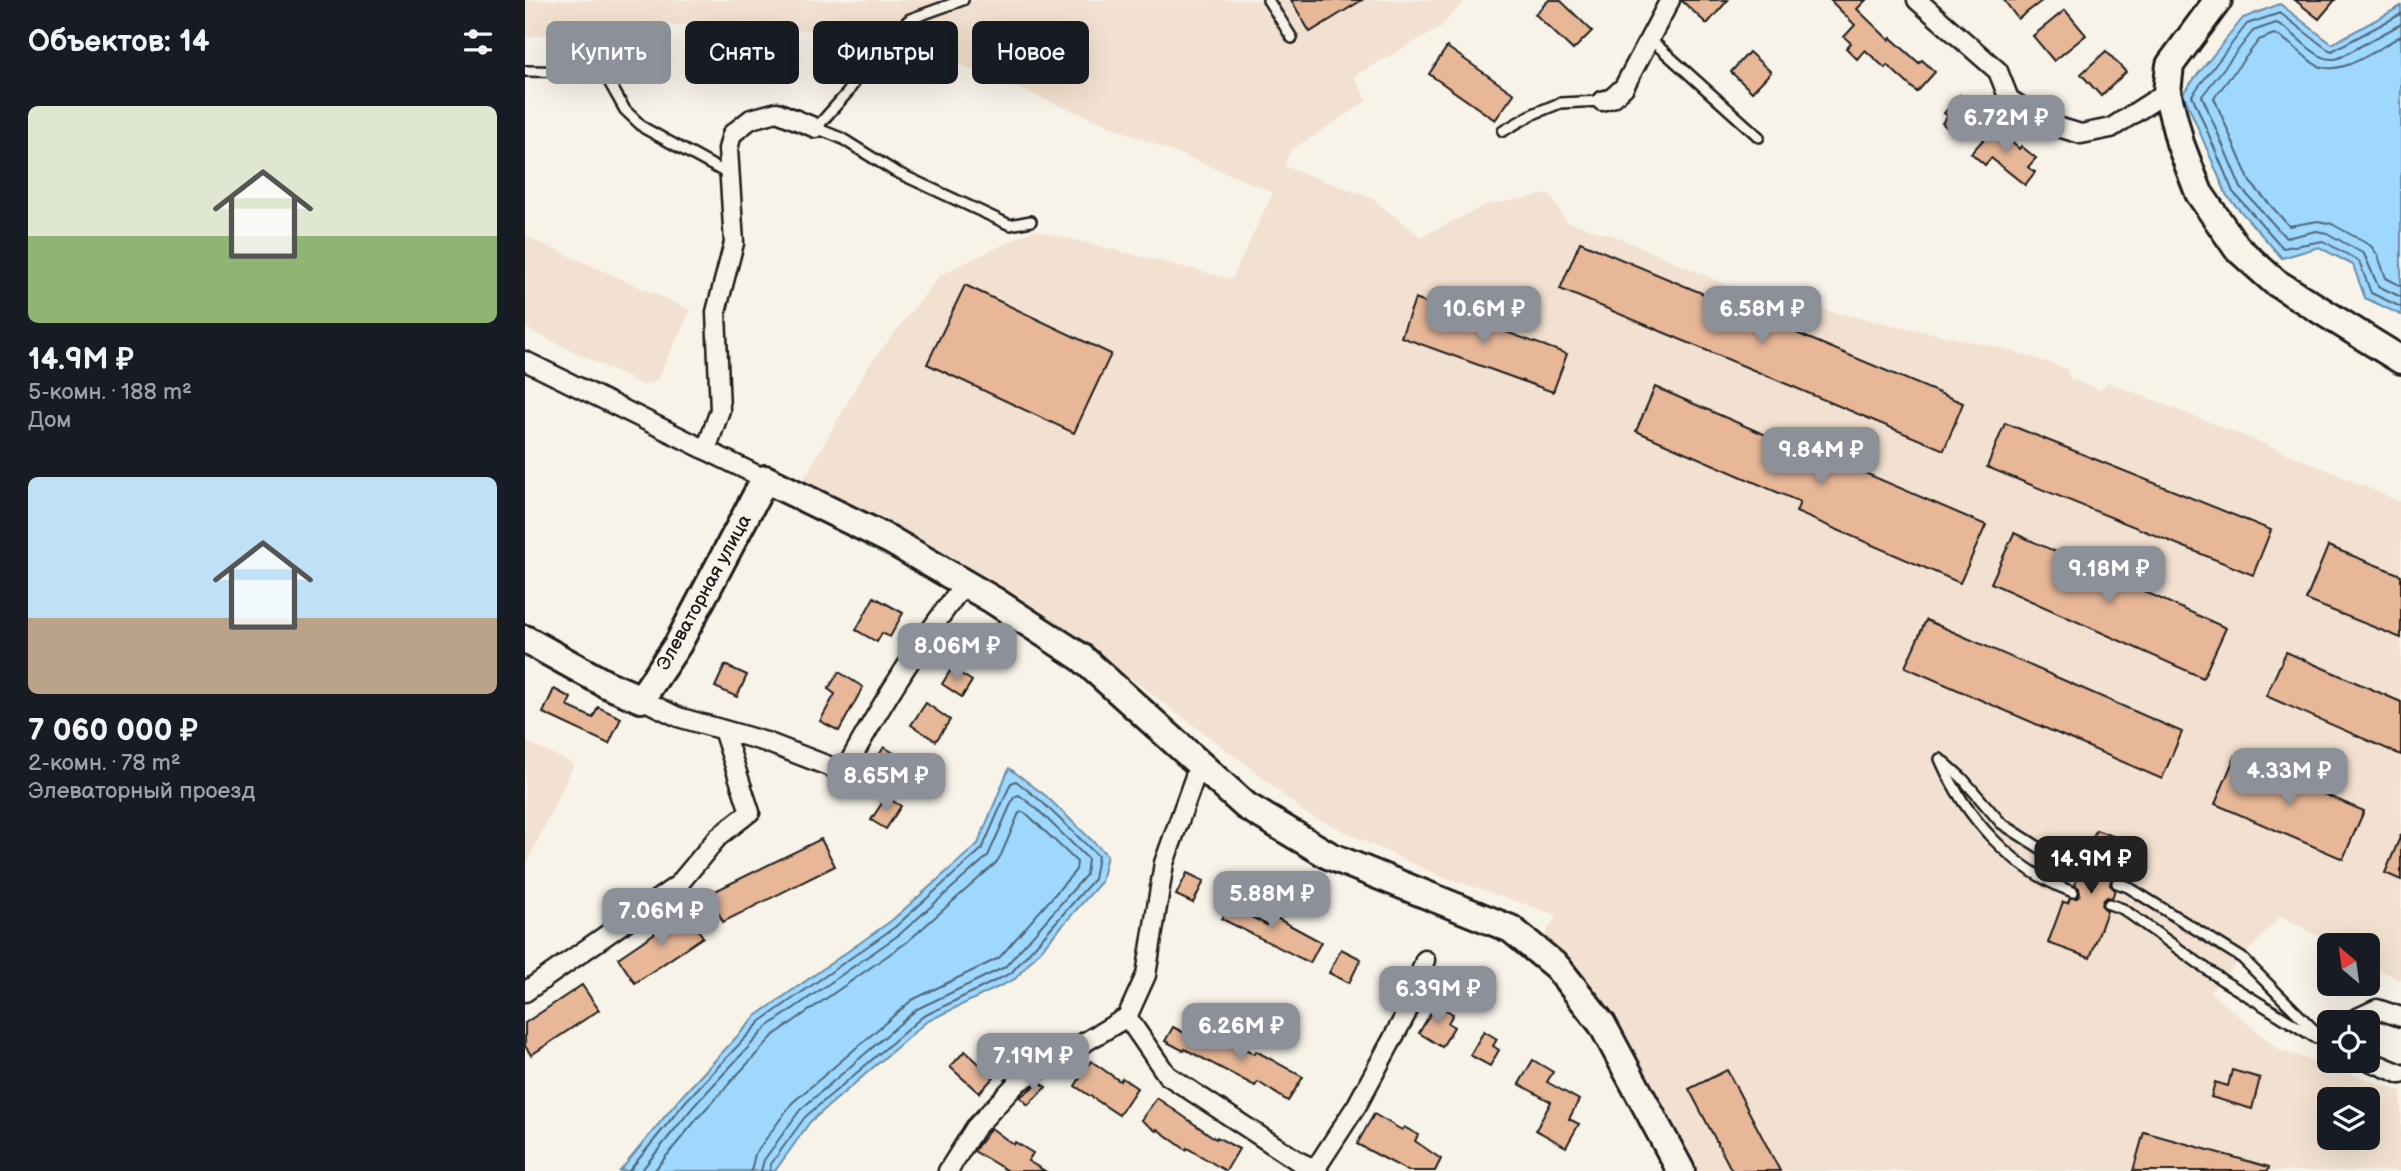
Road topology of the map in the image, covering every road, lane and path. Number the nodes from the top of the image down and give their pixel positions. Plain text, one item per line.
1 (963, 0) edge
2 (1268, 0) edge
3 (1670, 0) edge
4 (1917, 0) edge
5 (2218, 0) edge
6 (1292, 38) dead end
7 (1650, 39) junction
8 (525, 71) edge
9 (2167, 92) junction
10 (1602, 101) joint
11 (816, 128) junction
12 (1503, 131) dead end
13 (1759, 138) dead end
14 (730, 175) junction
15 (1031, 221) dead end
16 (2401, 360) edge
17 (525, 361) edge
18 (706, 450) junction
19 (765, 479) junction
20 (965, 583) junction
21 (525, 639) edge
22 (641, 699) junction
23 (723, 730) junction
24 (1199, 765) junction
25 (2081, 870) dead end
26 (2117, 883) dead end
27 (2073, 891) dead end
28 (2109, 905) dead end
29 (1425, 960) dead end
30 (525, 992) edge
31 (2380, 1010) edge
32 (1127, 1017) junction
33 (2401, 1017) edge
34 (2317, 1033) edge
35 (2317, 1038) edge
36 (2380, 1065) edge
37 (2401, 1074) edge
38 (1315, 1170) edge
39 (948, 1171) edge
40 (1681, 1171) edge

1 - 11 lane
2 - 6 lane
3 - 7 street
4 - 9 street
5 - 9 street
7 - 10 street
7 - 13 lane
8 - 14 lane
9 - 16 street
10 - 12 lane
11 - 14 street
11 - 15 lane
14 - 18 street
17 - 18 street
18 - 19 street
19 - 20 street
19 - 22 street, Элеваторная улица
20 - 23 street
20 - 24 street
21 - 22 street
22 - 23 street
23 - 30 street
24 - 32 street
24 - 40 street
25 - 27 lane
26 - 34 lane
28 - 35 lane
29 - 38 street
31 - 33 street
32 - 38 street
32 - 39 street
36 - 37 street

